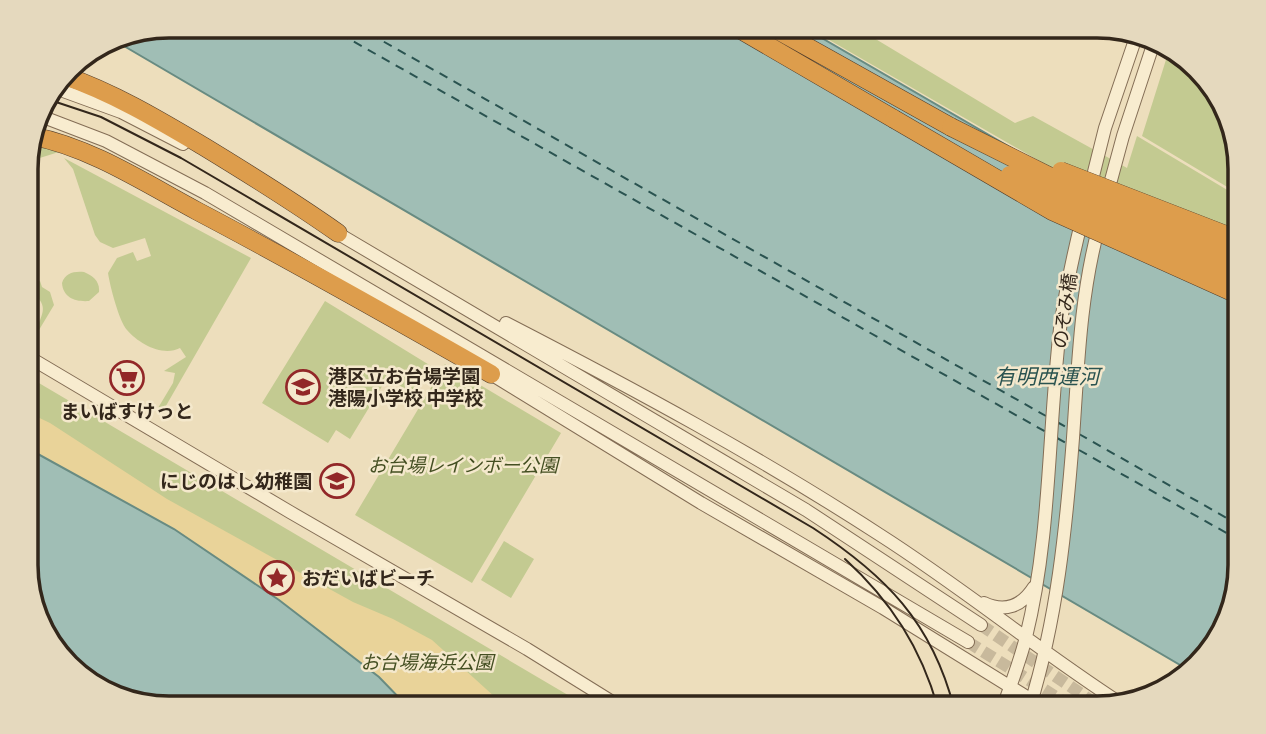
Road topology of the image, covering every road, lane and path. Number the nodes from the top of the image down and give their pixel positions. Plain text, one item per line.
1 (755, 38) edge
2 (792, 38) edge
3 (1134, 44) edge
4 (1151, 51) edge
5 (74, 80) edge
6 (65, 92) edge
7 (894, 119) junction
8 (49, 120) edge
9 (951, 127) junction
10 (42, 139) edge
11 (338, 233) junction
12 (1227, 235) edge
13 (1227, 254) edge
14 (335, 270) junction
15 (1227, 272) edge
16 (1227, 290) edge
17 (539, 346) junction
18 (38, 363) edge
19 (491, 374) junction
20 (515, 382) junction
21 (968, 595) junction
22 (1029, 604) junction
23 (981, 625) tunnel mouth
24 (1026, 639) junction
25 (968, 642) tunnel mouth
26 (1046, 654) junction
27 (1010, 688) junction
28 (1008, 695) edge
29 (1020, 695) edge
30 (1036, 695) edge
31 (1107, 695) edge
32 (602, 696) edge

1 - 7 highway
2 - 9 highway
3 - 22 street, のぞみ橋, bridge
4 - 26 street, のぞみ橋, bridge
5 - 11 highway
6 - 11 street
7 - 15 highway, bridge
7 - 16 highway, bridge
8 - 14 street
9 - 12 highway, bridge
9 - 13 highway, bridge
10 - 19 highway
11 - 17 street
14 - 19 street
14 - 20 street
17 - 21 street
17 - 23 street
18 - 32 street
19 - 20 street
20 - 25 street
20 - 27 street
21 - 22 street
21 - 24 street
22 - 24 street, のぞみ橋
24 - 26 street
24 - 27 street, のぞみ橋
26 - 30 street, のぞみ橋
26 - 31 street
27 - 28 street, のぞみ橋
27 - 29 street

